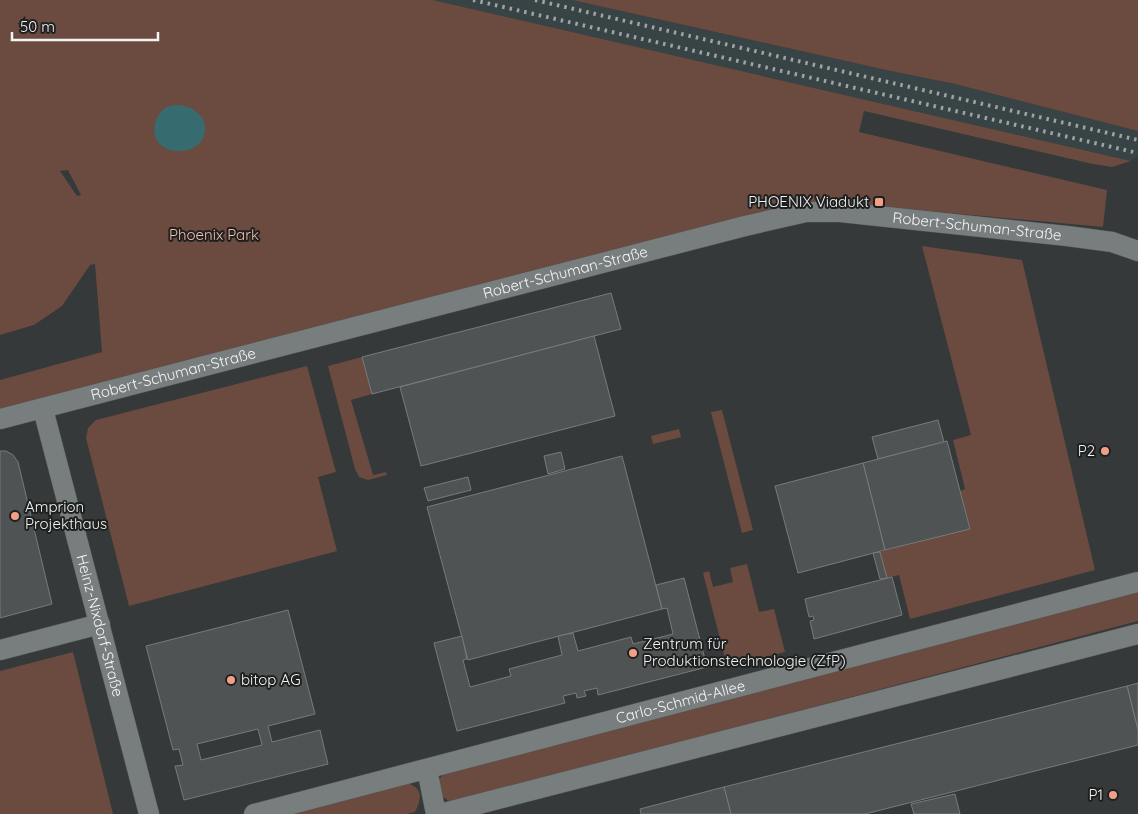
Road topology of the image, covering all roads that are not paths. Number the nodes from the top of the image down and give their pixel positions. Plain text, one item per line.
1 (1138, 251) edge
2 (43, 409) junction
3 (0, 420) edge
4 (1138, 582) edge
5 (100, 624) junction
6 (1138, 634) edge
7 (0, 650) edge
8 (427, 769) junction
9 (149, 814) edge
10 (254, 814) edge
11 (438, 814) edge

1 - 2 street, Robert-Schuman-Straße
2 - 3 street, Robert-Schuman-Straße
2 - 5 street, Heinz-Nixdorf-Straße
4 - 8 street, Carlo-Schmid-Allee
5 - 7 street
5 - 9 street, Heinz-Nixdorf-Straße
6 - 11 street
8 - 10 street, Carlo-Schmid-Allee
8 - 11 street

